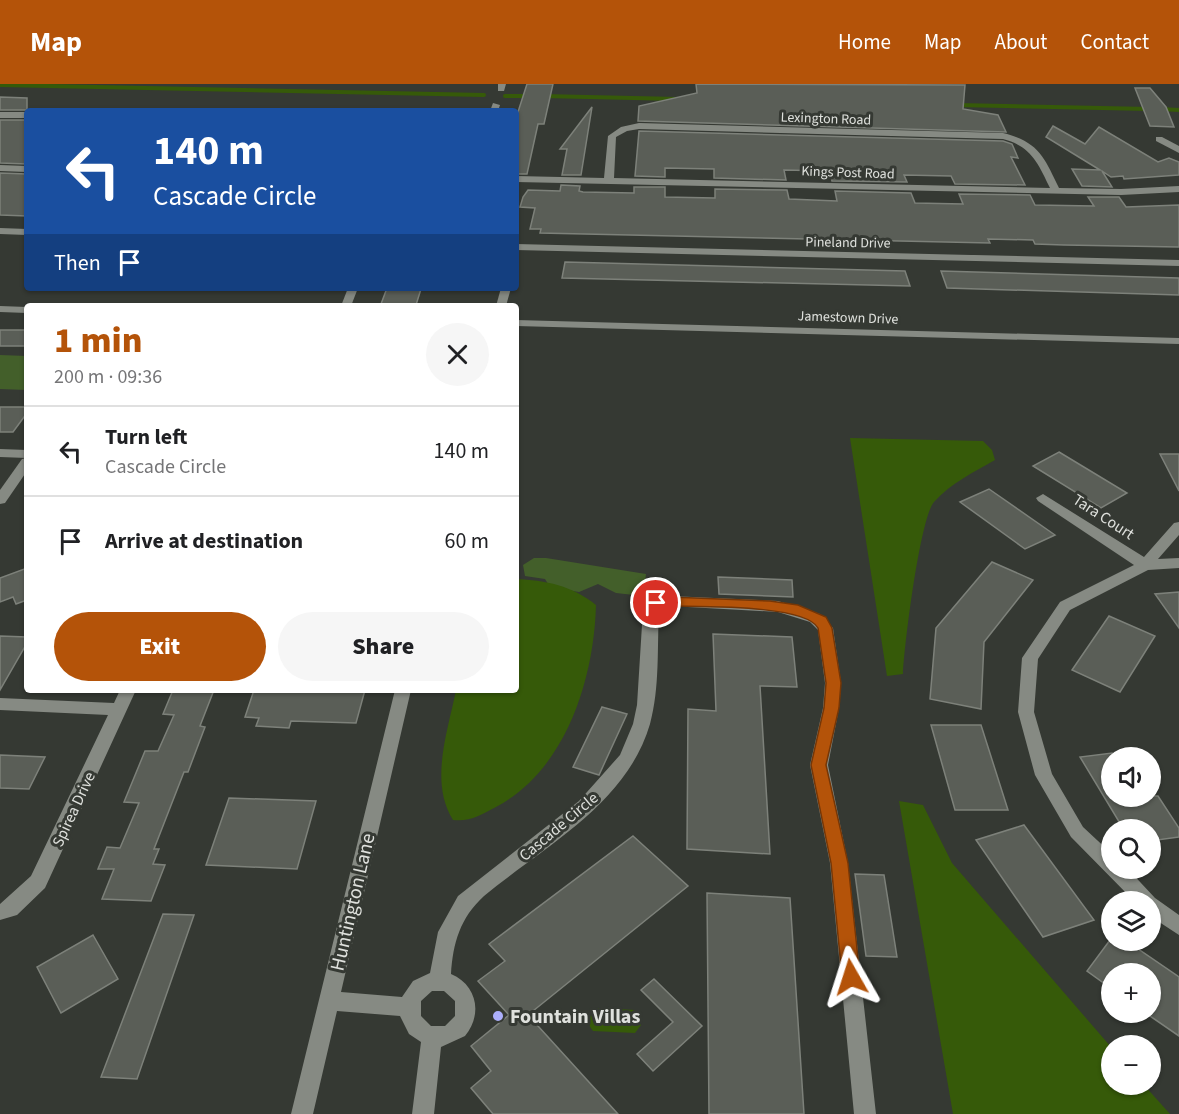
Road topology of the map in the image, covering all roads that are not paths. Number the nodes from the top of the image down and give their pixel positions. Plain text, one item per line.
1 (0, 115) edge
2 (24, 115) edge
3 (1159, 139) dead end
4 (1179, 150) edge
5 (0, 168) edge
6 (24, 169) edge
7 (519, 179) edge
8 (609, 179) junction
9 (1179, 189) edge
10 (1056, 191) junction
11 (0, 231) edge
12 (24, 232) edge
13 (519, 247) edge
14 (1179, 263) edge
15 (0, 309) edge
16 (24, 310) edge
17 (519, 323) edge
18 (1179, 341) edge
19 (0, 453) edge
20 (24, 454) edge
21 (24, 466) edge
22 (1043, 498) dead end
23 (0, 501) edge
24 (1179, 526) edge
25 (1179, 563) edge
26 (1146, 565) junction
27 (127, 693) edge
28 (402, 693) edge
29 (0, 704) edge
30 (119, 709) junction
31 (1101, 855) edge
32 (1125, 879) edge
33 (1137, 891) edge
34 (0, 912) edge
35 (1161, 912) edge
36 (1179, 926) edge
37 (440, 982) junction
38 (329, 1001) junction
39 (409, 1007) junction
40 (432, 1036) junction
41 (302, 1114) edge
42 (423, 1114) edge
43 (865, 1114) edge

1 - 2 street
3 - 4 street
5 - 6 street
7 - 8 street, Kings Post Road
8 - 10 street, Kings Post Road
8 - 10 street, Lexington Road
9 - 10 street, Kings Post Road
11 - 12 street
13 - 14 street, Pineland Drive
15 - 16 street
17 - 18 street, Jamestown Drive
19 - 20 street
21 - 23 street
22 - 26 street, Tara Court
24 - 26 street
25 - 26 street
26 - 31 street
27 - 30 street, Spirea Drive
28 - 38 street, Huntington Lane
29 - 30 street
30 - 34 street, Spirea Drive
32 - 33 street
35 - 36 street
37 - 39 street
37 - 40 street
37 - 43 street, Cascade Circle
38 - 39 street
38 - 41 street, Huntington Lane
39 - 40 street
40 - 42 street

